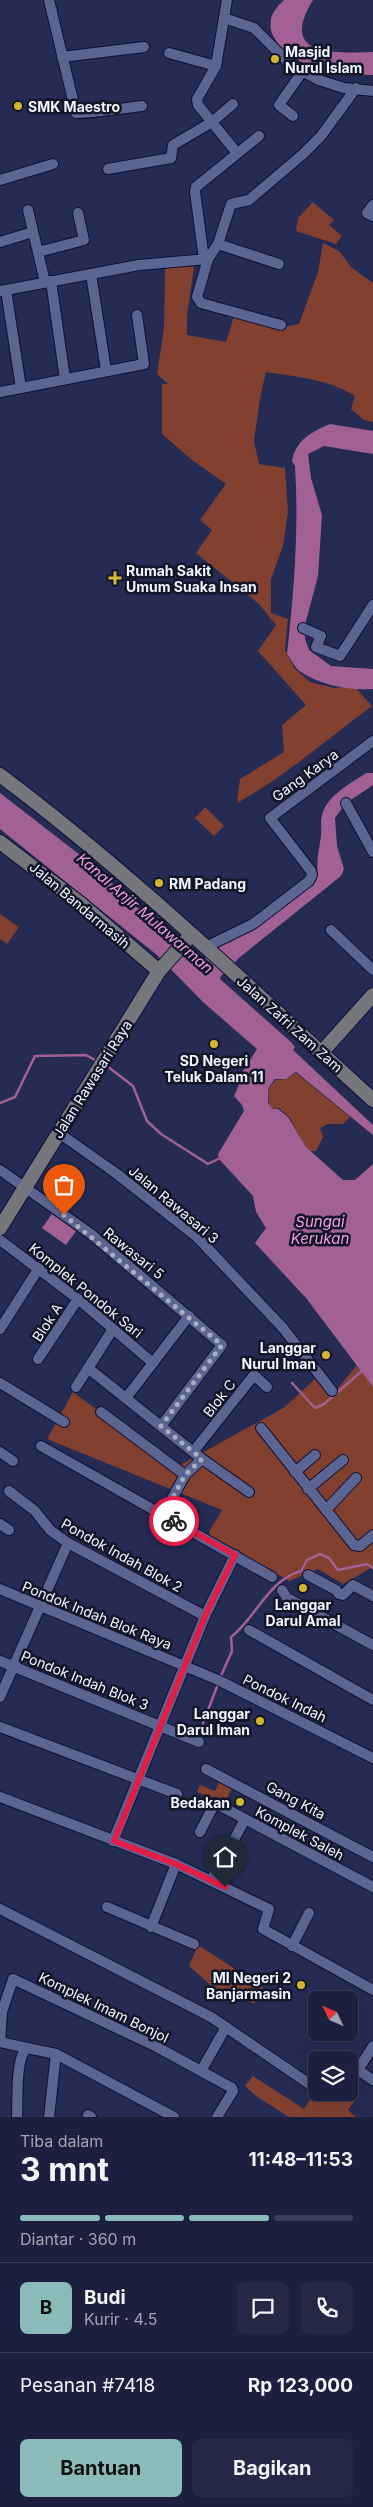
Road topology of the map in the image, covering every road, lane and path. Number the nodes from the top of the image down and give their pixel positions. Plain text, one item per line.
1 (49, 0) edge
2 (227, 0) edge
3 (224, 18) junction
4 (144, 47) dead end
5 (169, 54) dead end
6 (62, 57) junction
7 (216, 66) junction
8 (302, 72) junction
9 (356, 88) junction
10 (373, 91) edge
11 (233, 104) dead end
12 (142, 106) dead end
13 (293, 116) dead end
14 (212, 122) junction
15 (259, 136) dead end
16 (238, 153) junction
17 (53, 164) dead end
18 (108, 170) dead end
19 (0, 180) edge
20 (373, 205) edge
21 (28, 210) dead end
22 (78, 214) dead end
23 (373, 216) edge
24 (33, 232) junction
25 (0, 242) edge
26 (218, 244) junction
27 (38, 252) junction
28 (206, 259) junction
29 (279, 264) dead end
30 (92, 274) junction
31 (48, 282) junction
32 (3, 290) edge
33 (137, 315) dead end
34 (282, 325) dead end
35 (106, 370) junction
36 (65, 379) junction
37 (21, 388) junction
38 (0, 392) edge
39 (373, 605) edge
40 (303, 628) dead end
41 (373, 741) edge
42 (0, 775) edge
43 (346, 803) dead end
44 (0, 842) edge
45 (373, 852) edge
46 (331, 930) dead end
47 (188, 938) junction
48 (207, 949) junction
49 (160, 969) junction
50 (373, 970) edge
51 (373, 996) edge
52 (321, 1053) junction
53 (373, 1100) edge
54 (59, 1133) junction
55 (0, 1170) edge
56 (25, 1186) junction
57 (0, 1228) edge
58 (0, 1240) edge
59 (39, 1268) junction
60 (78, 1299) junction
61 (189, 1316) junction
62 (0, 1329) edge
63 (113, 1329) junction
64 (38, 1359) dead end
65 (153, 1363) junction
66 (88, 1368) junction
67 (0, 1383) edge
68 (76, 1387) dead end
69 (267, 1388) dead end
70 (332, 1391) dead end
71 (126, 1398) junction
72 (101, 1412) dead end
73 (64, 1422) dead end
74 (161, 1426) junction
75 (261, 1428) dead end
76 (41, 1446) dead end
77 (0, 1452) edge
78 (198, 1455) junction
79 (315, 1455) dead end
80 (343, 1460) dead end
81 (13, 1461) dead end
82 (295, 1472) junction
83 (185, 1475) junction
84 (356, 1478) dead end
85 (308, 1489) junction
86 (9, 1492) dead end
87 (249, 1492) dead end
88 (326, 1510) junction
89 (163, 1515) junction
90 (373, 1534) edge
91 (68, 1543) junction
92 (235, 1555) junction
93 (308, 1575) dead end
94 (272, 1577) dead end
95 (0, 1589) edge
96 (282, 1590) dead end
97 (373, 1596) edge
98 (39, 1606) junction
99 (205, 1616) junction
100 (250, 1630) dead end
101 (373, 1645) edge
102 (0, 1661) edge
103 (184, 1665) junction
104 (13, 1666) junction
105 (0, 1697) edge
106 (373, 1700) edge
107 (159, 1724) junction
108 (0, 1727) edge
109 (199, 1742) dead end
110 (373, 1758) edge
111 (206, 1769) dead end
112 (139, 1780) junction
113 (177, 1794) dead end
114 (0, 1797) edge
115 (245, 1819) junction
116 (200, 1832) dead end
117 (235, 1838) dead end
118 (114, 1841) junction
119 (373, 1857) edge
120 (221, 1860) dead end
121 (176, 1864) junction
122 (212, 1881) junction
123 (373, 1887) edge
124 (107, 1907) dead end
125 (0, 1910) edge
126 (309, 1913) dead end
127 (151, 1927) junction
128 (194, 1944) dead end
129 (292, 1946) junction
130 (373, 1990) edge
131 (226, 2027) junction
132 (373, 2046) edge
133 (27, 2048) junction
134 (56, 2054) junction
135 (200, 2072) junction
136 (373, 2080) edge
137 (308, 2082) edge
138 (221, 2116) edge
139 (17, 2117) edge
140 (49, 2117) edge
141 (174, 2117) edge

1 - 6 street
2 - 3 street
3 - 7 street
3 - 8 street
4 - 6 street
5 - 7 street
6 - 12 street
7 - 14 street
8 - 9 street
8 - 13 street
9 - 10 street
9 - 26 street
11 - 14 street
14 - 16 street
14 - 18 street
15 - 16 street
16 - 28 street
17 - 19 street
20 - 23 street
21 - 24 street
22 - 27 street
24 - 25 street
24 - 27 street
26 - 28 street
26 - 29 street
27 - 31 street
28 - 30 street
28 - 34 street
30 - 31 street
30 - 35 street
31 - 32 street
31 - 36 street
32 - 37 street
33 - 35 street
35 - 36 street
36 - 37 street
37 - 38 street
39 - 40 street
41 - 48 street, Gang Karya
42 - 47 street, Jalan Zafri Zam Zam
43 - 45 street
44 - 49 street, Jalan Bandarmasih
46 - 50 street
47 - 48 street, Jalan Zafri Zam Zam
47 - 49 street, Jalan Rawasari Raya
48 - 52 street, Jalan Zafri Zam Zam
49 - 54 street, Jalan Rawasari Raya
51 - 52 street
52 - 53 street, Jalan Zafri Zam Zam
54 - 56 street, Jalan Rawasari Raya
54 - 70 street, Jalan Rawasari 3
55 - 56 street, Rawasari 5
56 - 57 street, Jalan Rawasari Raya
56 - 61 street, Rawasari 5
58 - 59 street, Komplek Pondok Sari
59 - 60 street, Komplek Pondok Sari
59 - 62 street
60 - 63 street, Komplek Pondok Sari
60 - 64 street, Blok A
61 - 65 street
61 - 74 street, Rawasari 5
63 - 65 street, Komplek Pondok Sari
63 - 66 street
65 - 71 street
66 - 68 street
66 - 71 street
67 - 73 street
69 - 78 street, Blok C
71 - 74 street
72 - 83 street
74 - 78 street
75 - 82 street
76 - 89 street
77 - 81 street
78 - 83 street
78 - 87 street
79 - 82 street
80 - 85 street
82 - 85 street
83 - 89 street
84 - 88 street
85 - 88 street
86 - 91 street, Pondok Indah Blok 2
88 - 90 street
89 - 92 street
91 - 98 street
91 - 99 street, Pondok Indah Blok 2
92 - 94 street
92 - 99 street
93 - 97 street
95 - 98 street, Pondok Indah Blok Raya
96 - 101 street
98 - 103 street, Pondok Indah Blok Raya
98 - 104 street
99 - 103 street
100 - 106 street
102 - 104 street, Pondok Indah Blok 3
103 - 107 street
103 - 110 street, Pondok Indah
104 - 105 street
104 - 107 street, Pondok Indah Blok 3
107 - 109 street, Pondok Indah Blok 3
107 - 112 street
108 - 112 street
111 - 119 street, Gang Kita
112 - 113 street
112 - 118 street
114 - 118 street
115 - 116 street, Komplek Saleh
115 - 117 street
115 - 123 street, Komplek Saleh
118 - 121 street
120 - 122 street
121 - 122 street
121 - 127 street
122 - 129 street
124 - 127 street
125 - 131 street
126 - 129 street
127 - 128 street
129 - 130 street
131 - 135 street
131 - 137 street
132 - 136 street
133 - 134 street
133 - 135 street, Komplek Imam Bonjol
133 - 139 street
134 - 140 street
134 - 141 street
135 - 138 street, Komplek Imam Bonjol

